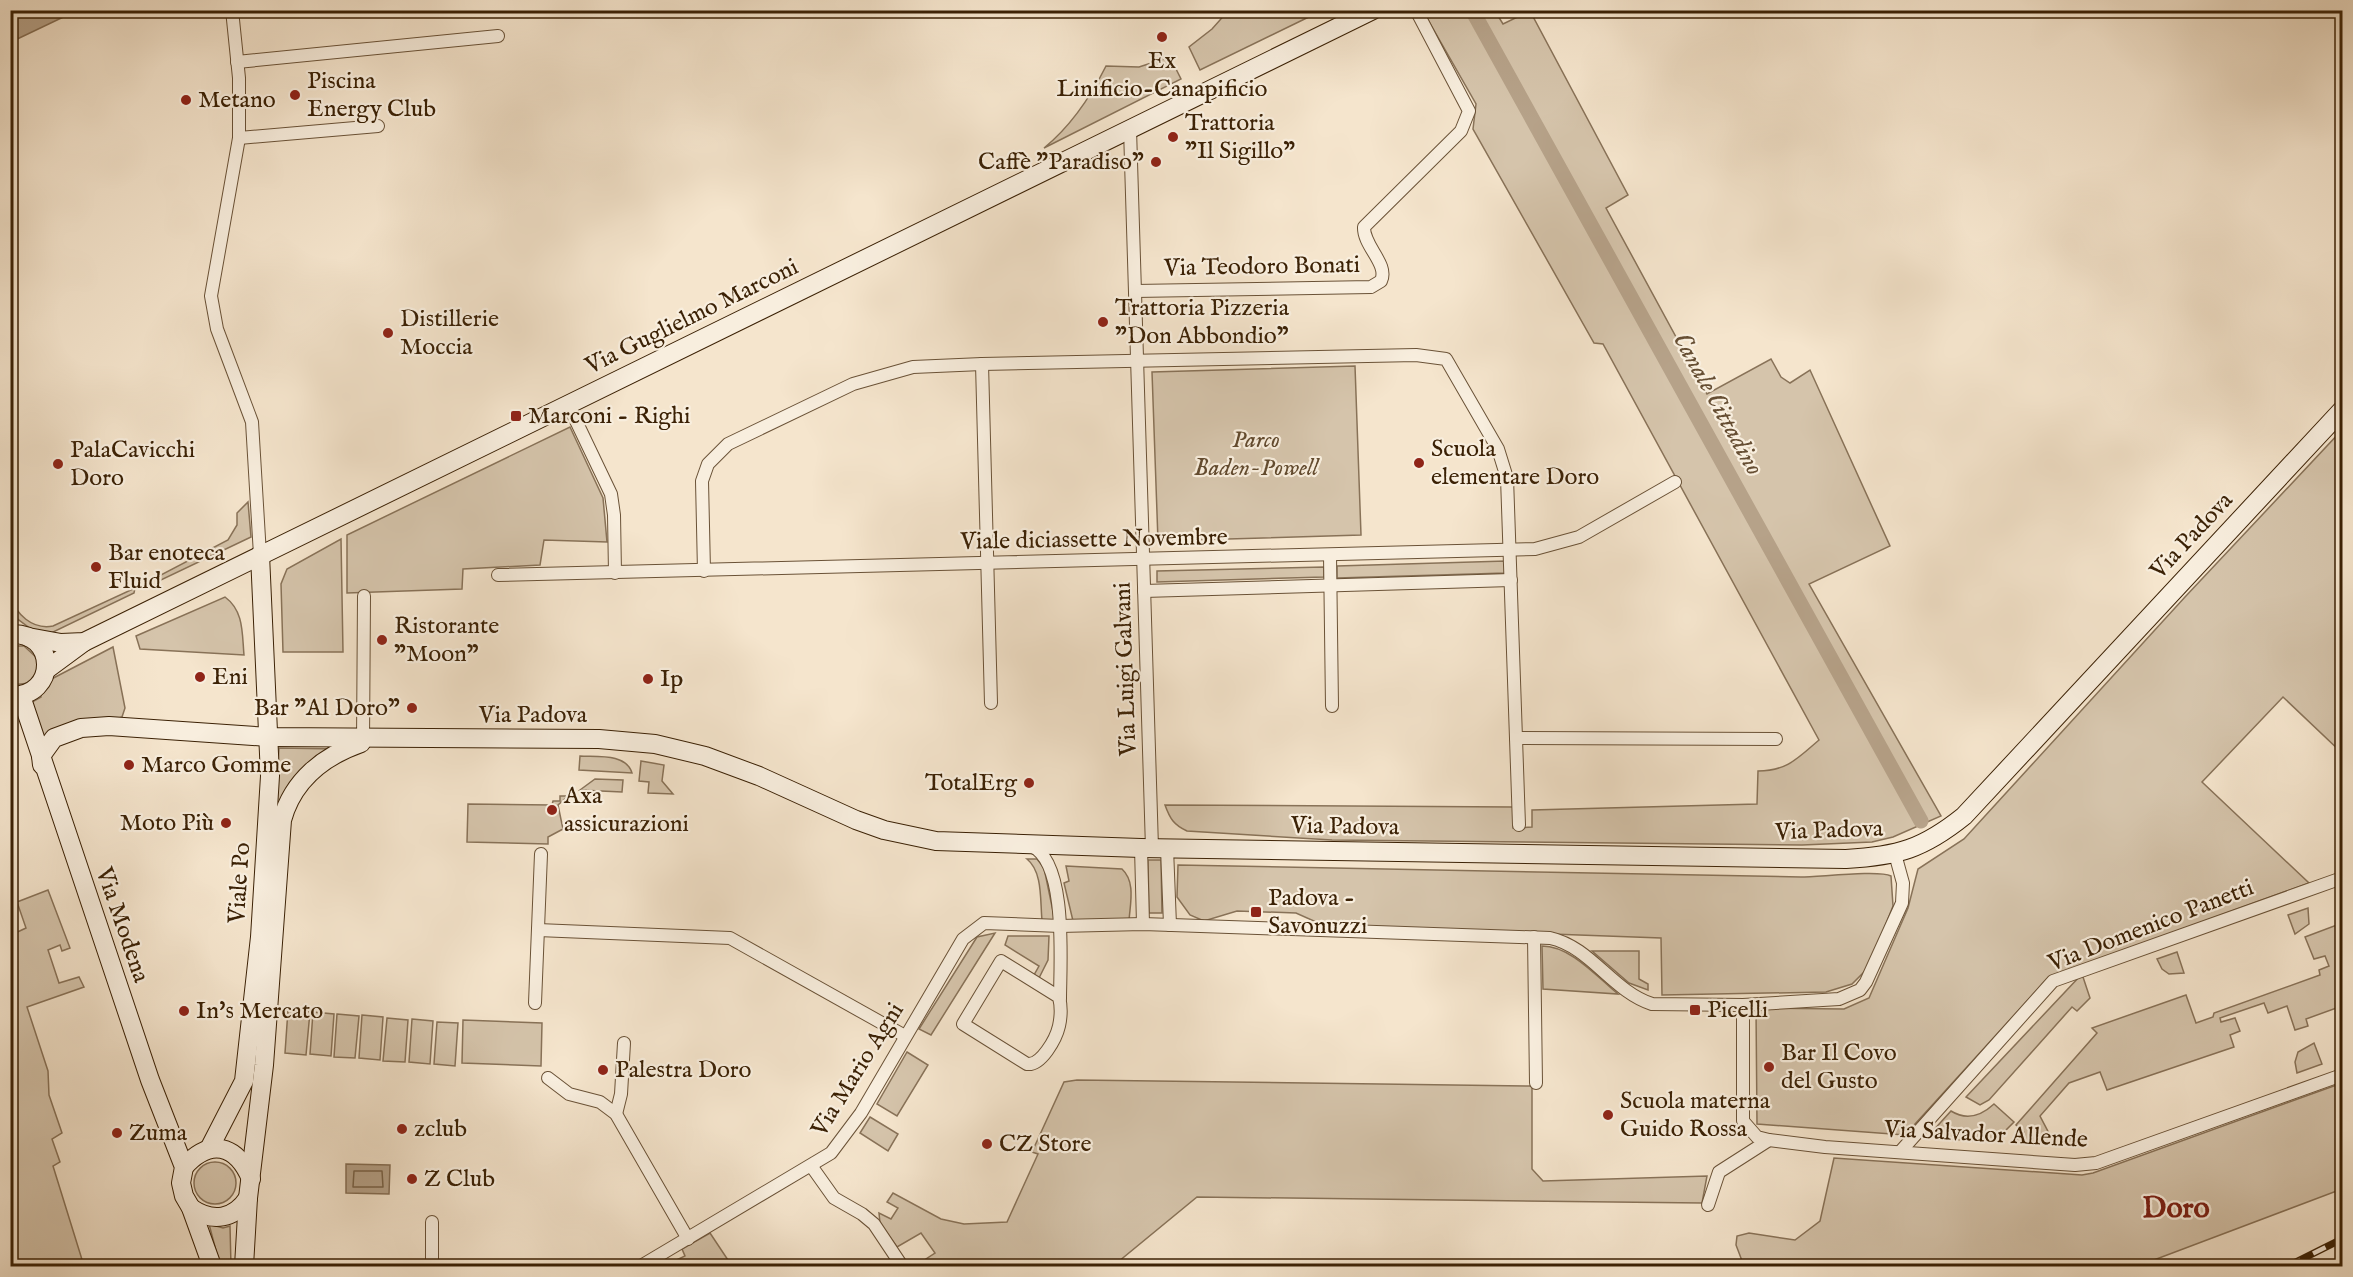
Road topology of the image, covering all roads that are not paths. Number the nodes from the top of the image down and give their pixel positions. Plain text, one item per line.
1 (232, 10) edge
2 (1372, 10) edge
3 (1416, 10) edge
4 (498, 36) dead end
5 (237, 62) junction
6 (378, 126) dead end
7 (1130, 129) junction
8 (238, 138) junction
9 (1135, 291) junction
10 (1137, 361) junction
11 (982, 364) junction
12 (568, 404) junction
13 (2343, 410) edge
14 (1675, 482) dead end
15 (1510, 551) junction
16 (260, 555) junction
17 (1330, 555) junction
18 (1143, 561) junction
19 (986, 564) junction
20 (704, 571) junction
21 (615, 573) junction
22 (498, 576) dead end
23 (1510, 580) junction
24 (1330, 585) junction
25 (1144, 591) junction
26 (364, 596) dead end
27 (20, 635) edge
28 (84, 642) junction
29 (46, 670) junction
30 (16, 696) edge
31 (990, 704) dead end
32 (1332, 706) dead end
33 (269, 737) junction
34 (1516, 738) junction
35 (1776, 739) dead end
36 (366, 740) junction
37 (42, 765) junction
38 (1519, 825) dead end
39 (1027, 845) junction
40 (1154, 848) junction
41 (541, 854) dead end
42 (1895, 854) junction
43 (2343, 878) edge
44 (1143, 924) junction
45 (1170, 925) junction
46 (1060, 926) junction
47 (538, 930) junction
48 (1534, 937) junction
49 (1060, 999) junction
50 (535, 1003) dead end
51 (1743, 1005) junction
52 (905, 1036) junction
53 (624, 1043) dead end
54 (2343, 1075) edge
55 (548, 1078) dead end
56 (1536, 1083) dead end
57 (616, 1114) junction
58 (1763, 1139) junction
59 (208, 1149) junction
60 (1900, 1152) junction
61 (812, 1167) junction
62 (251, 1179) junction
63 (185, 1189) junction
64 (248, 1198) junction
65 (1708, 1205) dead end
66 (432, 1222) dead end
67 (688, 1239) junction
68 (212, 1266) edge
69 (244, 1266) edge
70 (432, 1266) edge
71 (641, 1266) edge
72 (902, 1266) edge

1 - 5 street
2 - 7 main road, Via Guglielmo Marconi
3 - 9 street, Via Teodoro Bonati
4 - 5 street
5 - 8 street
6 - 8 street
7 - 9 street, Via Luigi Galvani
7 - 12 main road, Via Guglielmo Marconi
8 - 16 street
9 - 10 street, Via Luigi Galvani
10 - 11 street
10 - 15 street
10 - 18 street, Via Luigi Galvani
11 - 19 street
11 - 20 street
12 - 16 main road, Via Guglielmo Marconi
12 - 21 street
13 - 42 main road, Via Padova
14 - 15 street, Viale diciassette Novembre
15 - 17 street, Viale diciassette Novembre
15 - 23 street
16 - 28 main road, Via Guglielmo Marconi
16 - 33 main road, Viale Po
17 - 18 street, Viale diciassette Novembre
17 - 24 street
18 - 19 street, Viale diciassette Novembre
18 - 25 street, Via Luigi Galvani
19 - 20 street, Viale diciassette Novembre
19 - 31 street
20 - 21 street, Viale diciassette Novembre
21 - 22 street, Viale diciassette Novembre
23 - 24 street
23 - 34 street
24 - 25 street
24 - 32 street
25 - 40 street, Via Luigi Galvani
26 - 36 street
27 - 28 main road, Via Guglielmo Marconi
27 - 29 main road
28 - 29 main road, Via Modena
29 - 30 main road, Via Modena
30 - 37 main road, Via Modena
33 - 36 main road, Via Padova
33 - 37 main road, Via Padova
33 - 59 main road, Viale Po
34 - 35 street
34 - 38 street
36 - 39 main road, Via Padova
36 - 62 main road, Viale Po
37 - 63 main road, Via Modena
39 - 40 main road, Via Padova
39 - 46 street
40 - 42 main road, Via Padova
40 - 44 street
40 - 45 street
41 - 47 street
42 - 51 street
43 - 60 street, Via Domenico Panetti
44 - 45 street
44 - 46 street
45 - 48 street
46 - 49 street
46 - 52 street, Via Mario Agni
47 - 50 street
47 - 52 street
48 - 51 street
48 - 56 street
49 - 49 street
51 - 58 street
52 - 61 street, Via Mario Agni
53 - 57 street
54 - 60 street, Via Salvador Allende
55 - 57 street
57 - 67 street
58 - 60 street, Via Salvador Allende
58 - 65 street
59 - 62 main road
59 - 63 main road
61 - 67 street, Via Mario Agni
61 - 72 street
62 - 64 main road, Viale Po
63 - 64 main road
63 - 68 main road, Via Modena
64 - 69 main road, Viale Po
66 - 70 street
67 - 71 street, Via Mario Agni

